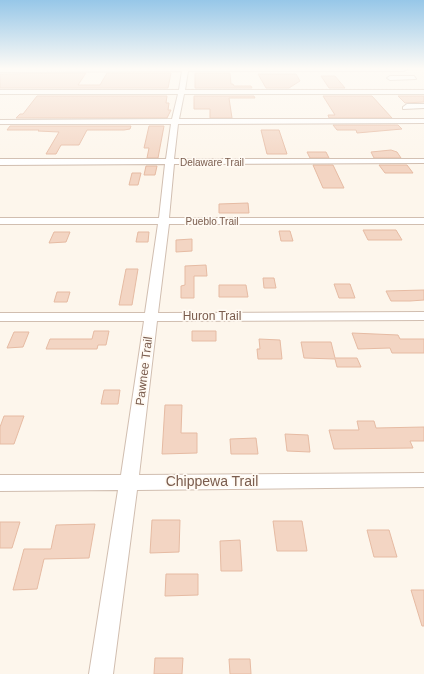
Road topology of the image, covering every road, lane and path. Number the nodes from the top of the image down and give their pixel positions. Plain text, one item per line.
1 (181, 100) edge
2 (424, 106) edge
3 (405, 108) dead end
4 (424, 121) edge
5 (0, 122) edge
6 (176, 122) junction
7 (424, 161) edge
8 (0, 162) edge
9 (170, 162) junction
10 (0, 221) edge
11 (164, 221) junction
12 (424, 221) edge
13 (424, 316) edge
14 (0, 317) edge
15 (151, 317) junction
16 (424, 480) edge
17 (130, 482) junction
18 (0, 483) edge
19 (101, 674) edge

1 - 6 street, Pawnee Trail
2 - 3 street
4 - 6 street
5 - 6 street
6 - 9 street, Pawnee Trail
7 - 9 street, Delaware Trail
8 - 9 street, Delaware Trail
9 - 11 street, Pawnee Trail
10 - 11 street, Pueblo Trail
11 - 12 street, Pueblo Trail
11 - 15 street, Pawnee Trail
13 - 15 street, Huron Trail
14 - 15 street, Huron Trail
15 - 17 street, Pawnee Trail
16 - 17 street, Chippewa Trail
17 - 18 street, Chippewa Trail
17 - 19 street, Pawnee Trail

